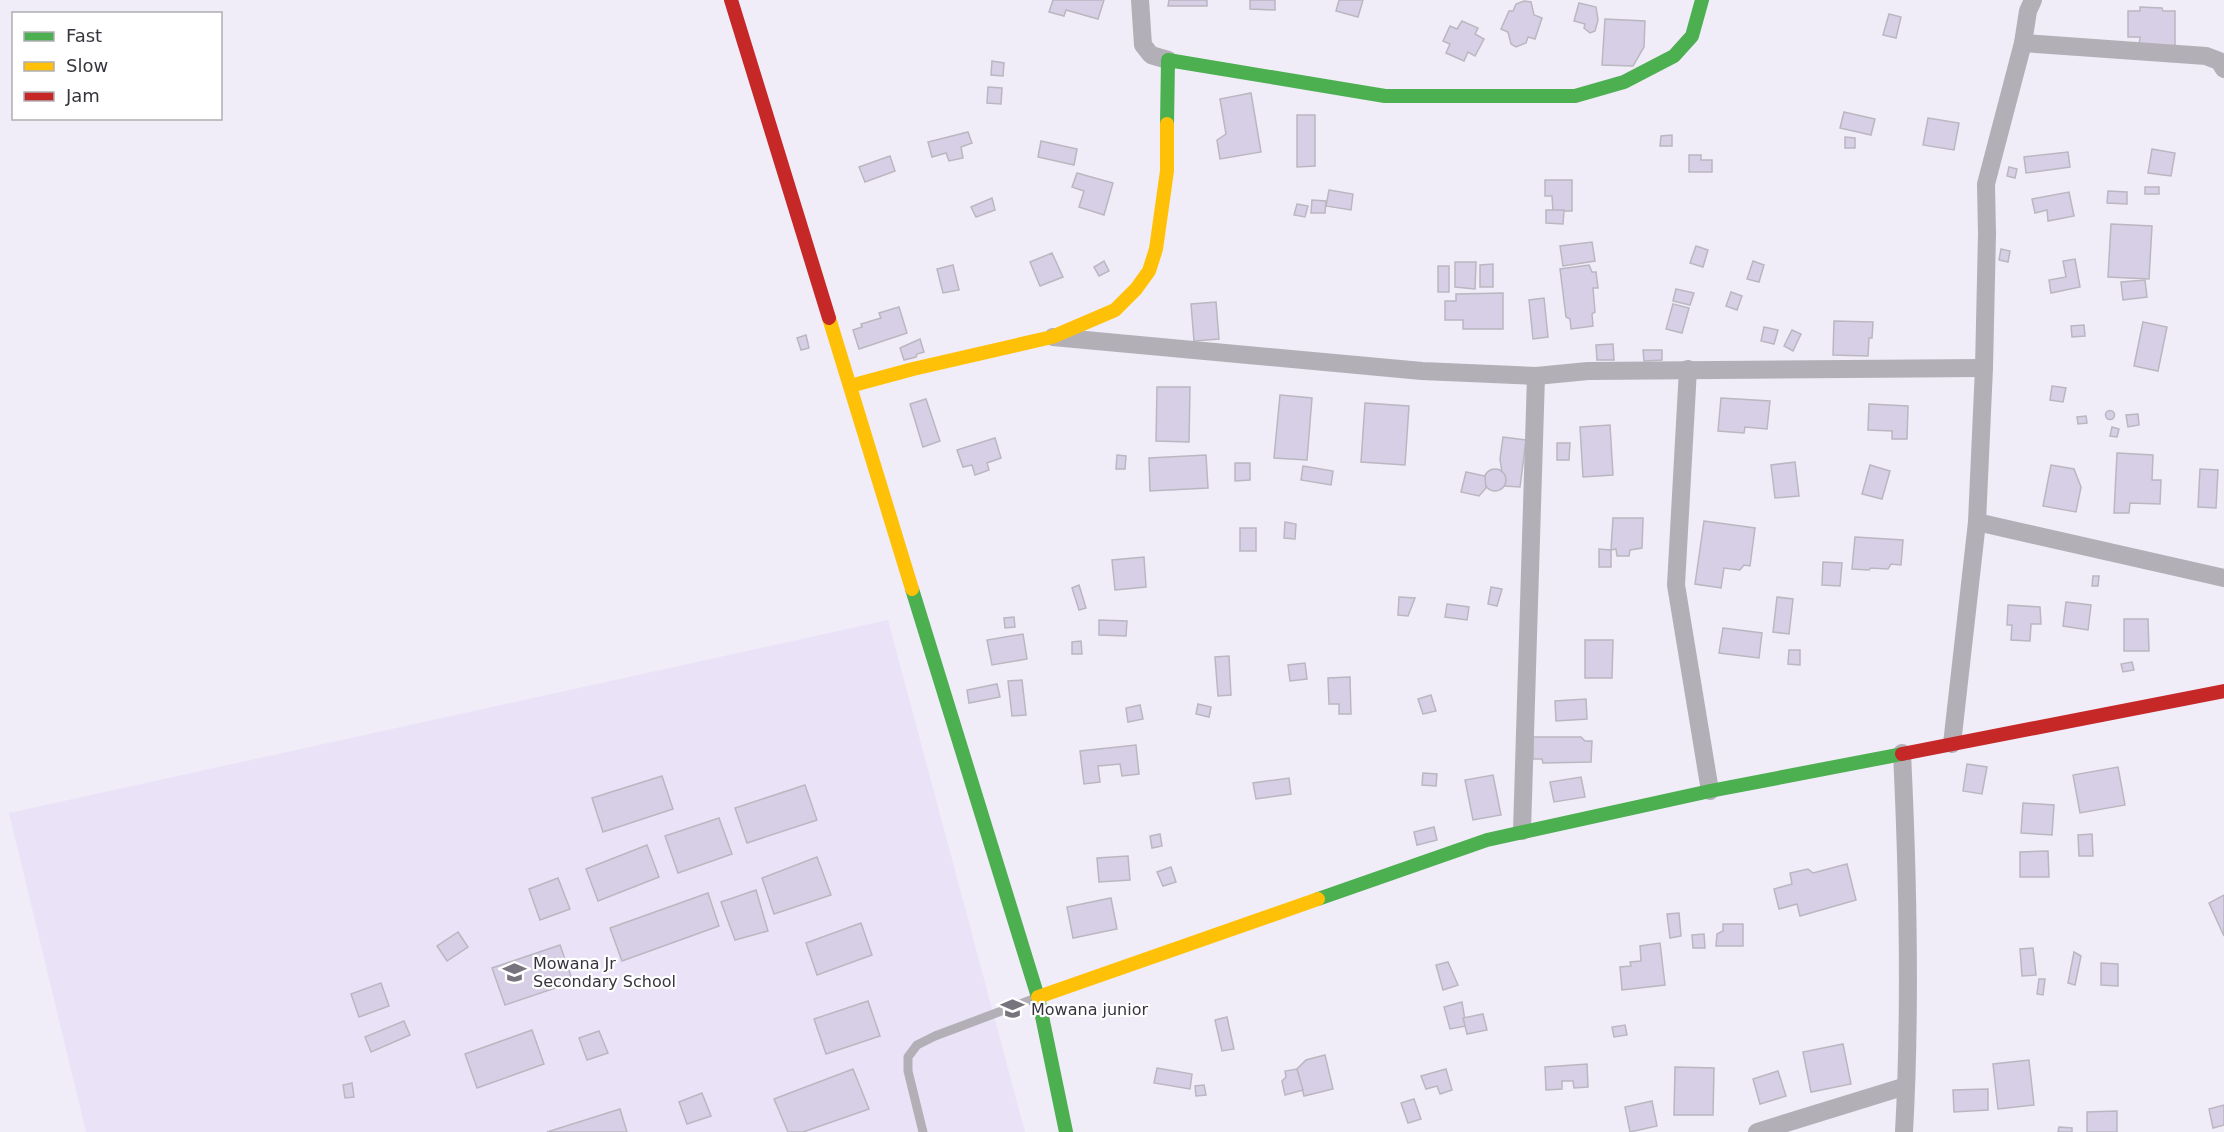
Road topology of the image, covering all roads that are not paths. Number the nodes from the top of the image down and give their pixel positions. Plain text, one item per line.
1 (731, 0) edge
2 (1140, 0) edge
3 (1702, 0) edge
4 (2033, 0) edge
5 (2023, 43) junction
6 (1168, 60) junction
7 (2224, 69) edge
8 (1052, 337) junction
9 (1984, 368) junction
10 (1688, 369) junction
11 (1536, 376) junction
12 (850, 386) junction
13 (1977, 522) junction
14 (2224, 578) edge
15 (2224, 691) edge
16 (1952, 744) junction
17 (1902, 753) junction
18 (1710, 791) junction
19 (1522, 831) junction
20 (1038, 997) junction
21 (1906, 1086) junction
22 (923, 1132) edge
23 (1066, 1132) edge
24 (1757, 1132) edge
25 (1904, 1132) edge

1 - 12 street
2 - 6 street
3 - 6 street
4 - 5 street
5 - 7 street
5 - 9 street
6 - 8 street
8 - 11 street
8 - 12 street
9 - 10 street
9 - 13 street
10 - 11 street
10 - 18 street
11 - 19 street
12 - 20 street
13 - 14 street
13 - 16 street
15 - 16 street
16 - 17 street
17 - 18 street
17 - 21 street
18 - 19 street
19 - 20 street
20 - 22 lane
20 - 23 street
21 - 24 street
21 - 25 street

